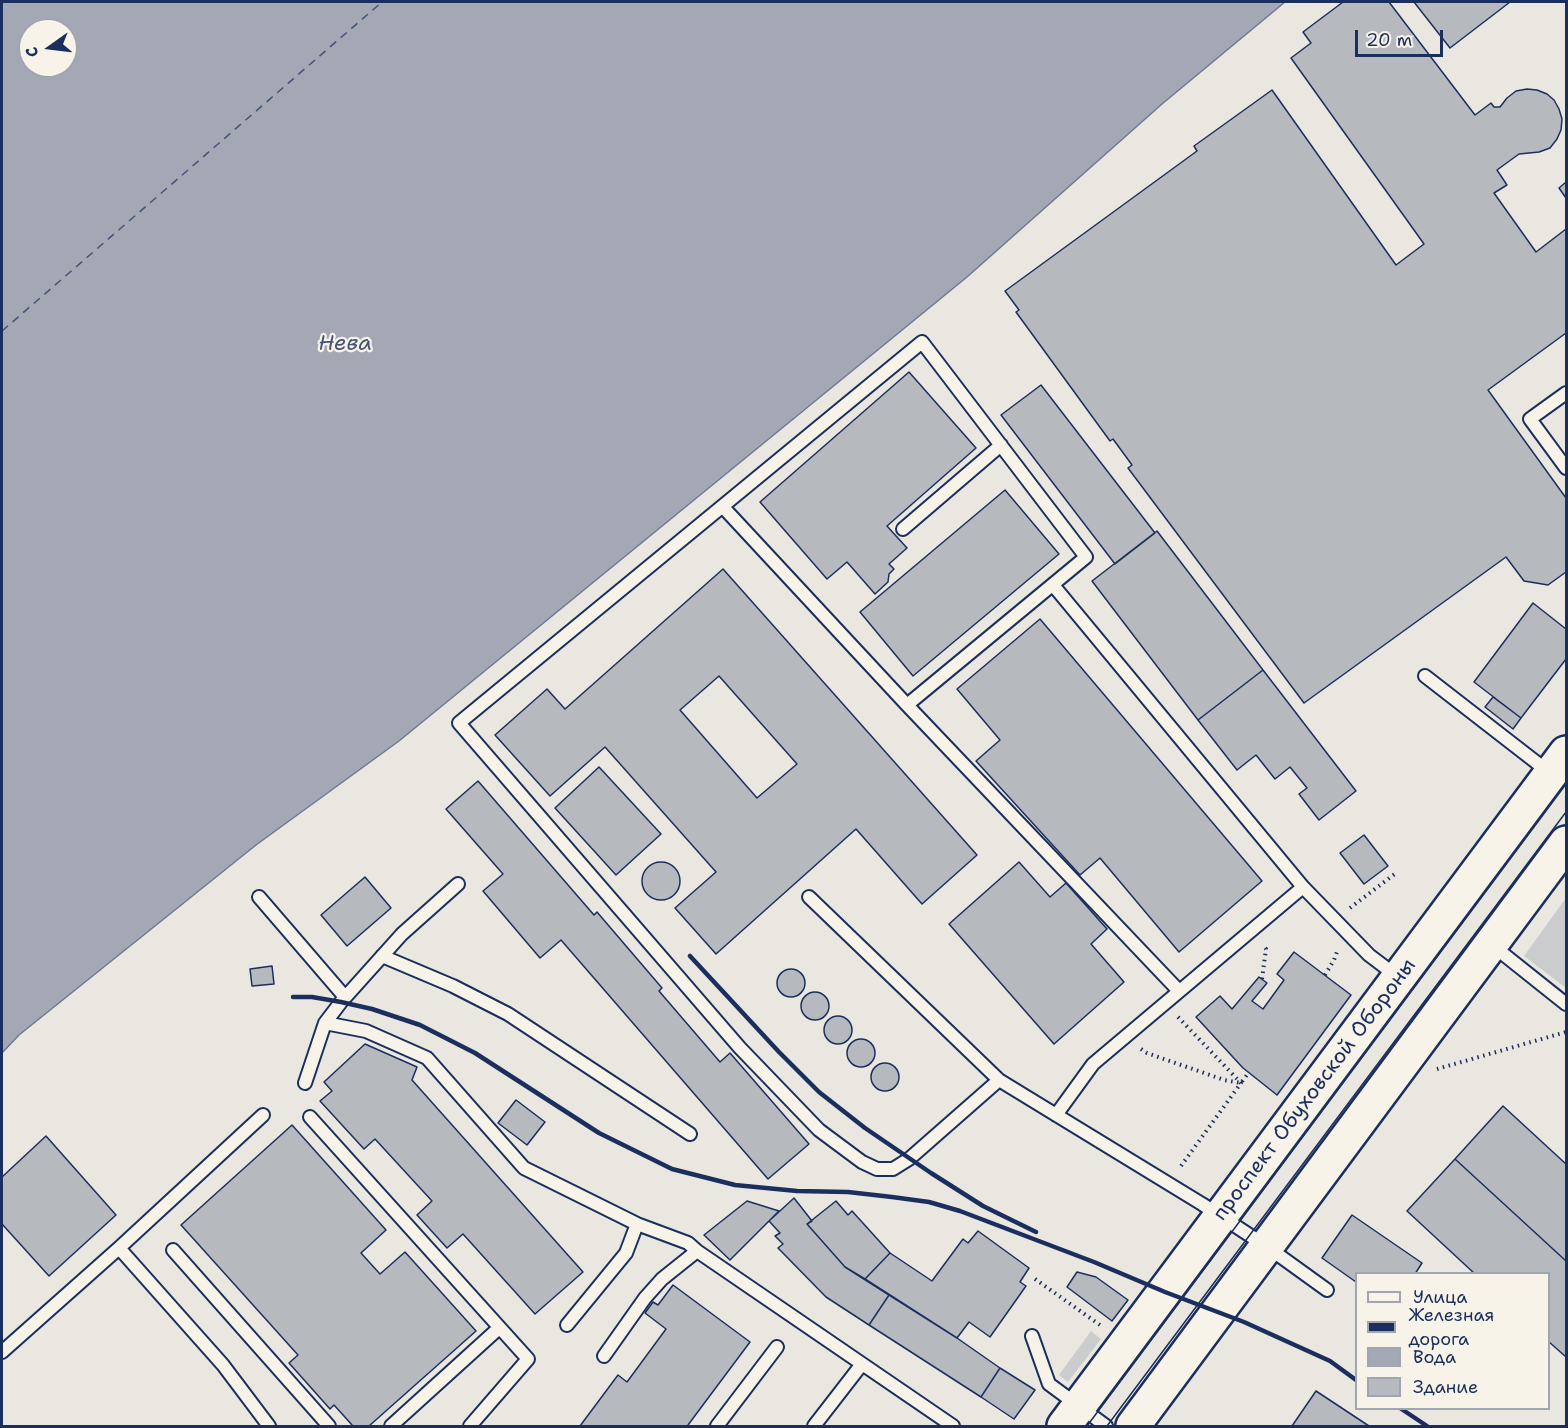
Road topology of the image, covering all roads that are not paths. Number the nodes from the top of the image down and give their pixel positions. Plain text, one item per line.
1 (1566, 393) edge
2 (1001, 445) junction
3 (1566, 468) edge
4 (723, 507) junction
5 (903, 530) dead end
6 (1053, 585) junction
7 (1425, 676) dead end
8 (907, 705) junction
9 (1559, 763) edge
10 (1566, 843) edge
11 (458, 884) dead end
12 (1303, 887) junction
13 (259, 897) dead end
14 (810, 897) dead end
15 (1491, 945) junction
16 (382, 956) junction
17 (1399, 978) junction
18 (1179, 991) junction
19 (345, 997) junction
20 (1566, 1004) edge
21 (325, 1023) junction
22 (999, 1080) junction
23 (305, 1083) dead end
24 (263, 1115) dead end
25 (1056, 1115) junction
26 (310, 1117) dead end
27 (690, 1134) dead end
28 (1220, 1216) junction
29 (636, 1224) junction
30 (1266, 1246) junction
31 (118, 1248) junction
32 (173, 1250) dead end
33 (697, 1251) junction
34 (1328, 1290) dead end
35 (567, 1325) dead end
36 (499, 1328) junction
37 (1032, 1336) dead end
38 (777, 1347) dead end
39 (2, 1352) edge
40 (604, 1356) dead end
41 (862, 1364) junction
42 (1072, 1416) edge
43 (269, 1426) edge
44 (329, 1426) edge
45 (391, 1426) edge
46 (470, 1426) edge
47 (717, 1426) edge
48 (814, 1426) edge
49 (953, 1426) edge
50 (1106, 1426) edge
51 (1133, 1426) edge

1 - 3 lane
2 - 4 lane
2 - 5 lane
2 - 6 lane
4 - 8 lane
4 - 22 lane
6 - 8 lane
6 - 12 lane
7 - 9 lane
8 - 18 lane
9 - 17 main road, проспект Обуховской Обороны
10 - 15 main road
11 - 16 lane
12 - 17 lane
12 - 18 lane
13 - 19 lane
14 - 22 lane
15 - 20 lane
15 - 30 main road
16 - 19 lane
16 - 27 lane
17 - 28 main road, проспект Обуховской Обороны
18 - 25 lane
19 - 21 lane
21 - 23 lane
21 - 29 lane
22 - 25 lane
24 - 31 lane
25 - 28 lane
26 - 36 lane
28 - 30 lane
28 - 42 main road, проспект Обуховской Обороны
29 - 33 lane
29 - 35 lane
30 - 34 lane
30 - 51 main road
31 - 39 lane
31 - 43 lane
32 - 44 lane
33 - 40 lane
33 - 41 lane
36 - 45 lane
36 - 46 lane
37 - 42 lane
38 - 47 lane
41 - 48 lane
41 - 49 lane
42 - 50 lane

